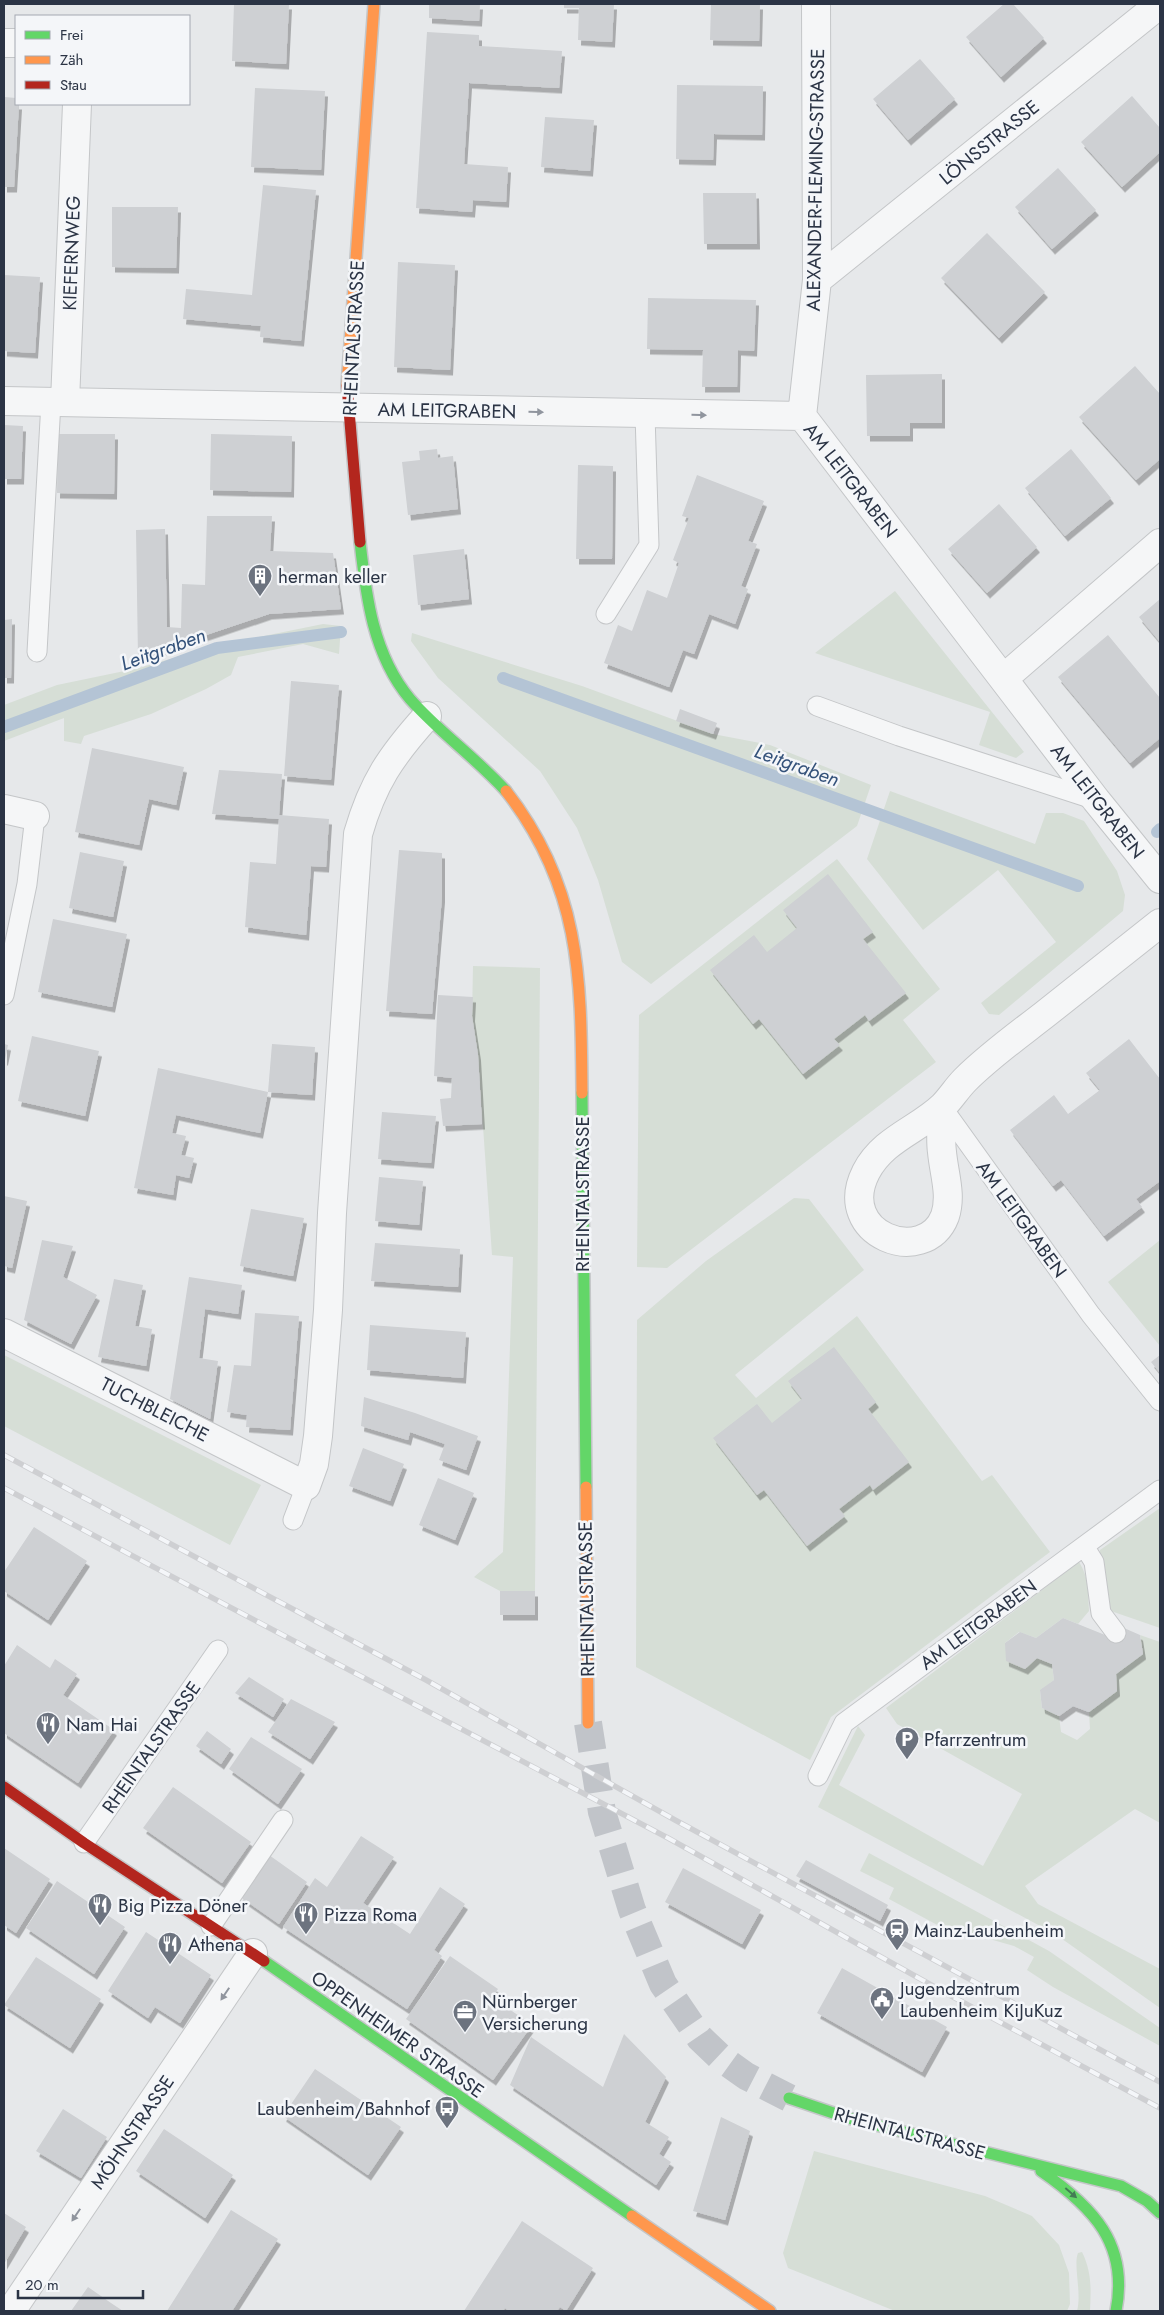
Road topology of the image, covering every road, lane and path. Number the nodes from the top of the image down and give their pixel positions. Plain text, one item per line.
1 (374, 4) edge
2 (816, 4) edge
3 (1160, 4) edge
4 (77, 105) edge
5 (817, 280) junction
6 (4, 401) edge
7 (58, 402) junction
8 (348, 407) junction
9 (645, 414) junction
10 (802, 416) junction
11 (1160, 543) edge
12 (606, 614) dead end
13 (36, 652) dead end
14 (1004, 678) junction
15 (817, 706) dead end
16 (427, 716) junction
17 (1096, 800) junction
18 (4, 809) edge
19 (35, 816) joint
20 (1160, 879) edge
21 (1160, 924) edge
22 (4, 995) edge
23 (942, 1107) junction
24 (4, 1333) edge
25 (1160, 1401) edge
26 (306, 1486) junction
27 (1160, 1490) edge
28 (292, 1520) dead end
29 (1084, 1546) junction
30 (1116, 1633) dead end
31 (218, 1650) dead end
32 (588, 1723) tunnel mouth
33 (818, 1776) dead end
34 (4, 1787) edge
35 (283, 1820) dead end
36 (84, 1844) junction
37 (211, 1926) junction
38 (253, 1953) junction
39 (790, 2098) tunnel mouth
40 (1031, 2165) junction
41 (1160, 2213) edge
42 (11, 2311) edge
43 (770, 2311) edge
44 (1116, 2311) edge

1 - 8 street, RHEINTALSTRASSE
2 - 5 street, ALEXANDER-FLEMING-STRASSE
3 - 5 street, LÖNSSTRASSE
4 - 7 street, KIEFERNWEG
5 - 10 street, ALEXANDER-FLEMING-STRASSE
6 - 7 street
7 - 8 street
7 - 13 lane
8 -> 9 street, AM LEITGRABEN
8 - 16 street, RHEINTALSTRASSE
9 -> 10 street, AM LEITGRABEN
9 - 12 lane
10 - 14 street, AM LEITGRABEN
11 - 14 street
14 - 17 street, AM LEITGRABEN
15 - 17 lane
16 - 26 street
16 - 32 street, RHEINTALSTRASSE
17 - 20 street, AM LEITGRABEN
18 - 19 street
19 - 22 lane
21 - 23 street, AM LEITGRABEN
23 - 23 street, AM LEITGRABEN
23 - 25 lane, AM LEITGRABEN
24 - 26 street, TUCHBLEICHE
26 - 28 lane
27 - 29 lane, AM LEITGRABEN
29 - 30 lane
29 - 33 lane, AM LEITGRABEN
31 - 36 lane, RHEINTALSTRASSE
34 - 36 street, OPPENHEIMER STRASSE
35 - 37 lane
36 - 37 street, OPPENHEIMER STRASSE
37 - 38 street, OPPENHEIMER STRASSE
38 -> 42 street, MÖHNSTRASSE
38 - 43 street, OPPENHEIMER STRASSE
39 - 40 street, RHEINTALSTRASSE
40 - 41 street, RHEINTALSTRASSE
40 -> 44 street, RHEINTALSTRASSE

